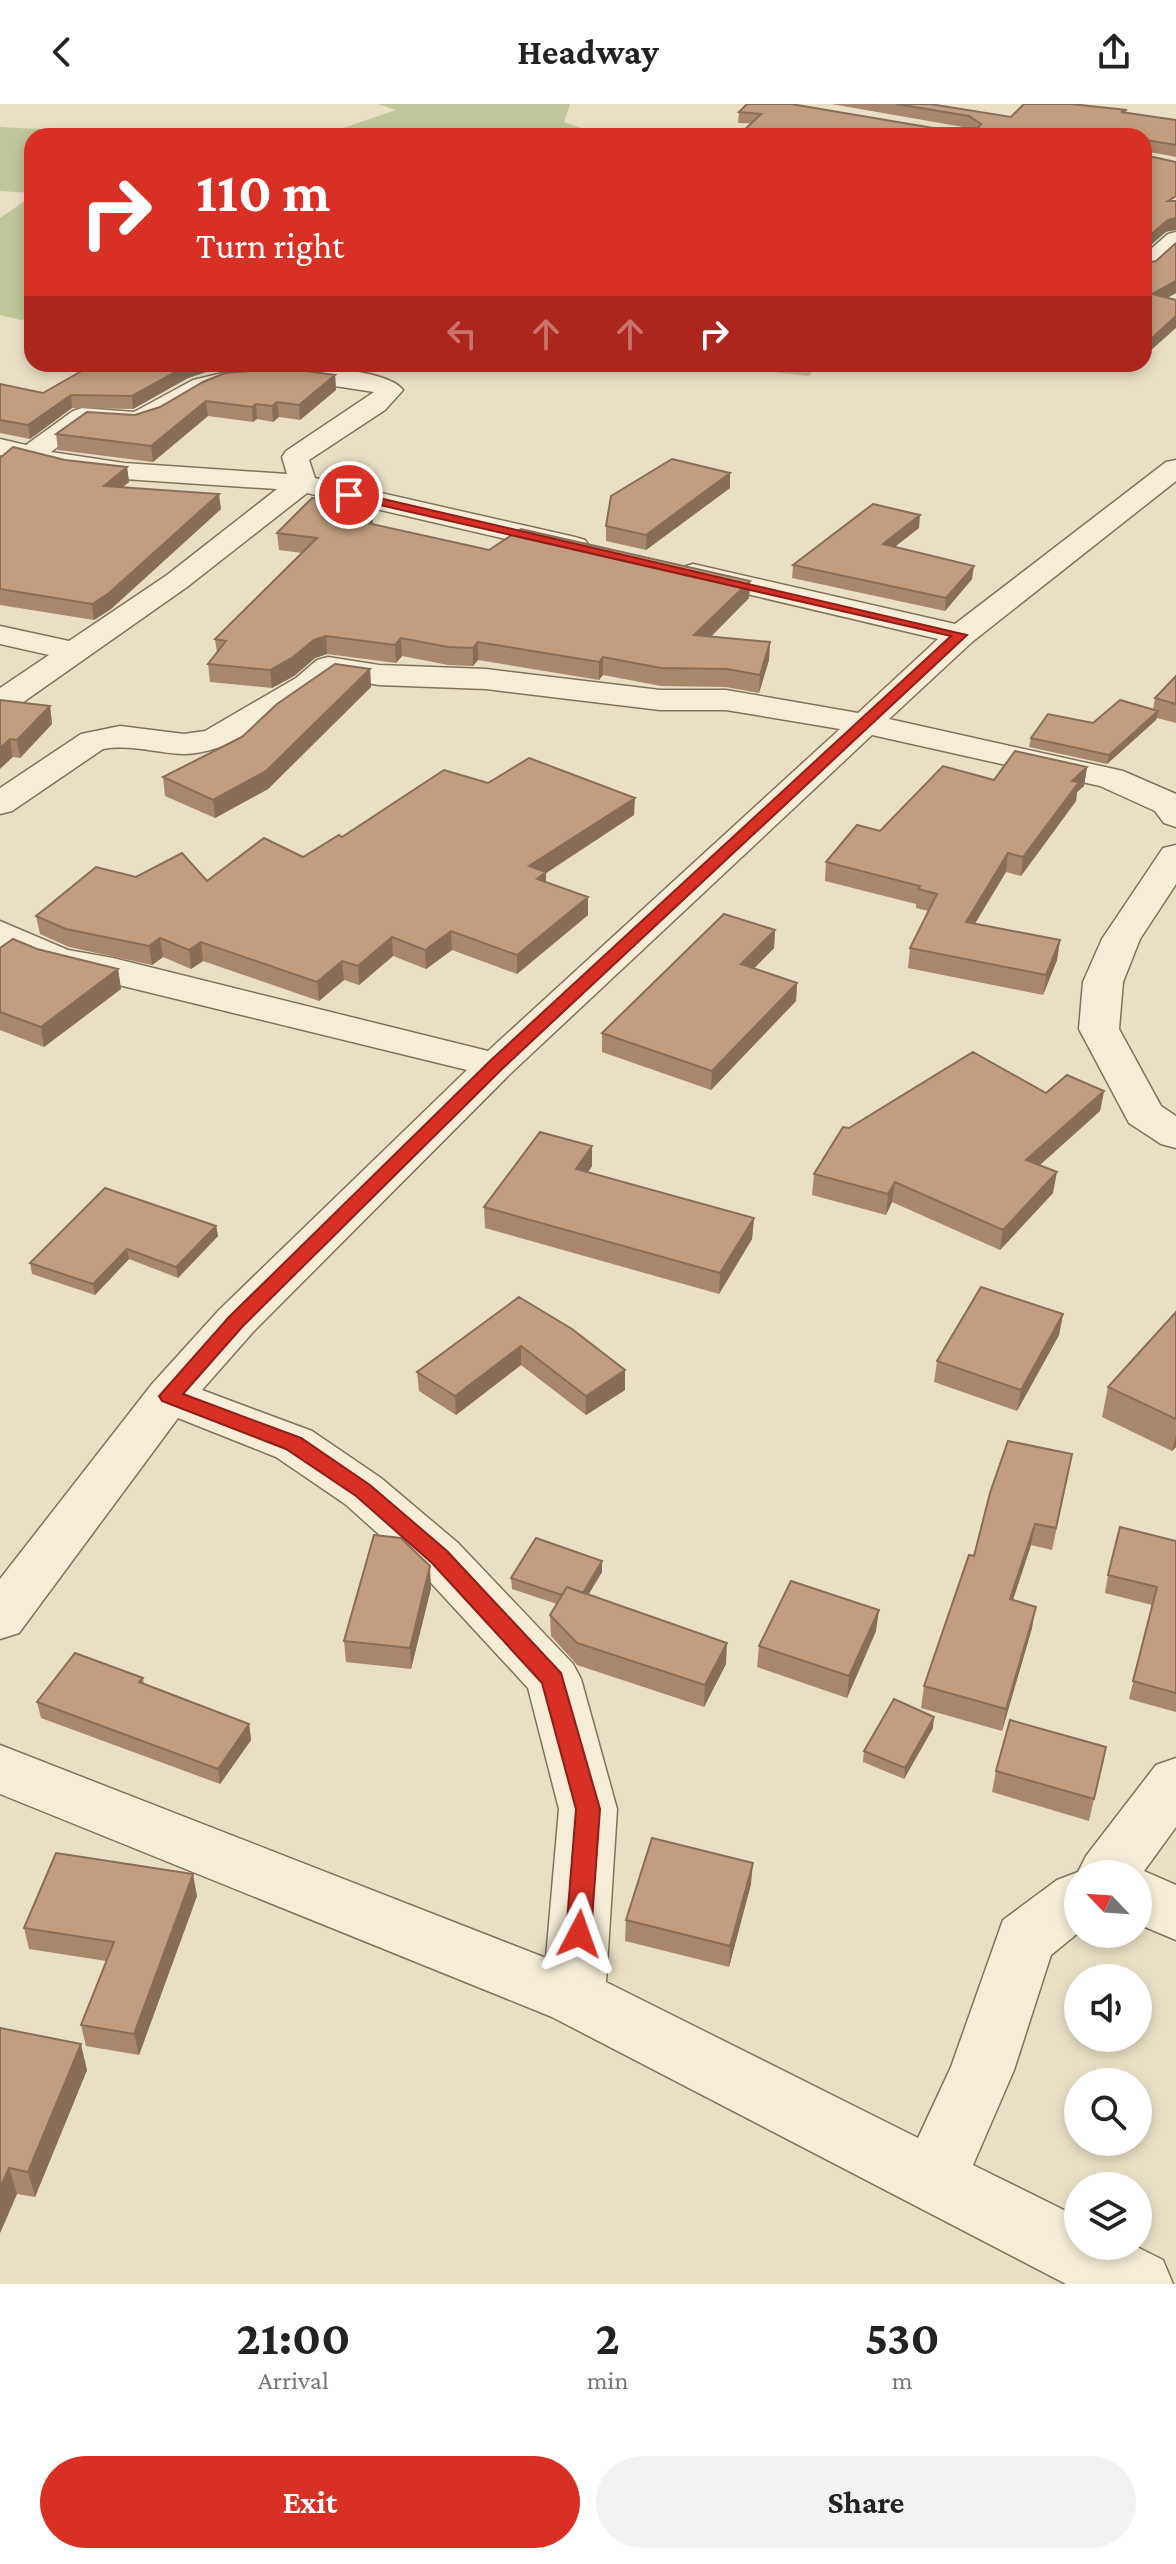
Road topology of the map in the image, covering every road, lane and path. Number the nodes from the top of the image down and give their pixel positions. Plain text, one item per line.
1 (1176, 239) edge
2 (1152, 259) edge
3 (1152, 267) edge
4 (1176, 272) edge
5 (12, 453) edge
6 (1176, 468) edge
7 (303, 483) junction
8 (604, 552) edge
9 (666, 566) edge
10 (0, 635) edge
11 (961, 635) junction
12 (77, 652) junction
13 (0, 703) edge
14 (867, 724) junction
15 (0, 804) edge
16 (1176, 816) edge
17 (1176, 856) edge
18 (0, 932) edge
19 (496, 1065) junction
20 (1176, 1135) edge
21 (169, 1396) junction
22 (0, 1618) edge
23 (0, 1769) edge
24 (1176, 1782) edge
25 (1118, 1860) edge
26 (1152, 1902) edge
27 (1064, 1909) edge
28 (1176, 1914) edge
29 (574, 1997) junction
30 (933, 2179) junction
31 (1138, 2284) edge

1 - 2 street
3 - 4 street
5 - 7 street
5 - 7 street
6 - 11 street
7 - 8 street
7 - 12 street
9 - 11 street
10 - 12 street
11 - 14 street
12 - 13 street
14 - 15 street
14 - 16 street
14 - 19 street
17 - 20 street
18 - 19 street
19 - 21 street
21 - 22 street
21 - 29 street
23 - 29 street
24 - 25 street
26 - 28 street
27 - 30 street
29 - 30 street
30 - 31 street

